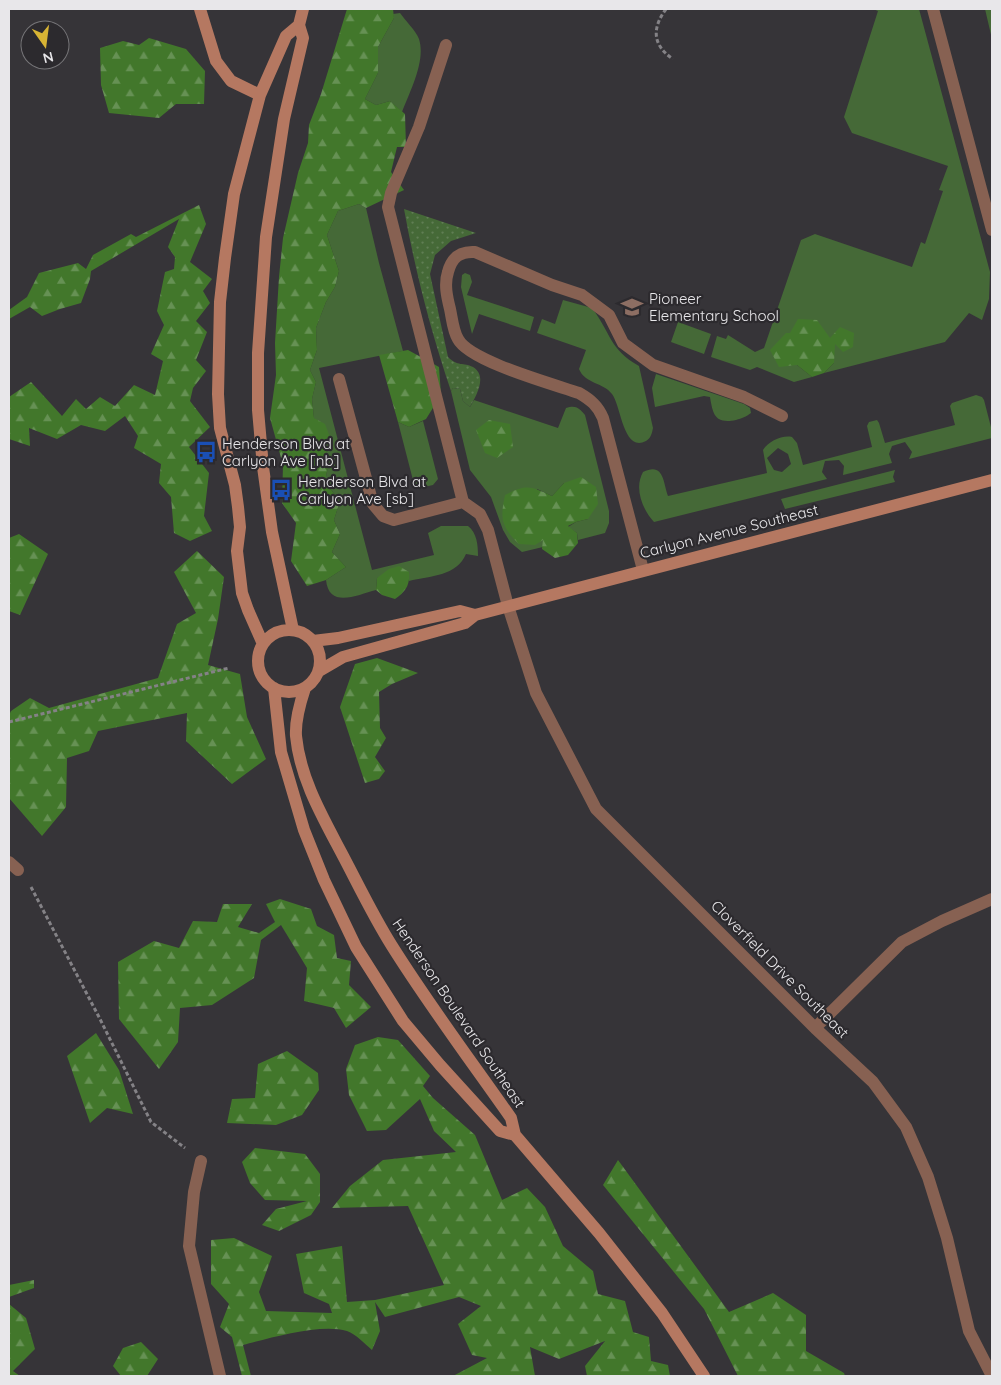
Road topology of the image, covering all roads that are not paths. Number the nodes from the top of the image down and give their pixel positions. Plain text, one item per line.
1 (200, 9) edge
2 (304, 9) edge
3 (933, 9) edge
4 (299, 25) junction
5 (446, 45) dead end
6 (260, 95) junction
7 (992, 230) edge
8 (339, 379) dead end
9 (782, 416) dead end
10 (992, 480) edge
11 (463, 502) junction
12 (643, 570) junction
13 (508, 606) junction
14 (475, 615) junction
15 (293, 630) junction
16 (313, 641) junction
17 (263, 644) junction
18 (319, 671) junction
19 (274, 688) junction
20 (305, 688) junction
21 (992, 899) edge
22 (815, 1028) junction
23 (515, 1135) junction
24 (201, 1161) road end
25 (220, 1376) edge
26 (704, 1376) edge
27 (992, 1376) edge

1 - 6 main road
2 - 4 main road
3 - 7 street
4 - 6 main road
4 - 15 main road
5 - 11 street
6 - 17 main road
8 - 11 street
9 - 12 street
10 - 12 main road, Carlyon Avenue Southeast
11 - 13 street, Cloverfield Drive Southeast
12 - 13 main road, Carlyon Avenue Southeast
13 - 14 main road, Carlyon Avenue Southeast
13 - 22 street, Cloverfield Drive Southeast
14 - 16 main road, Carlyon Avenue Southeast
14 - 18 main road, Carlyon Avenue Southeast
15 - 16 main road
15 - 17 main road
16 - 18 main road
17 - 19 main road
18 - 20 main road
19 - 20 main road
19 - 23 main road, Henderson Boulevard Southeast
20 - 23 main road, Henderson Boulevard Southeast
21 - 22 street
22 - 27 street, Cloverfield Drive Southeast
23 - 26 main road, Henderson Boulevard Southeast
24 - 25 street

